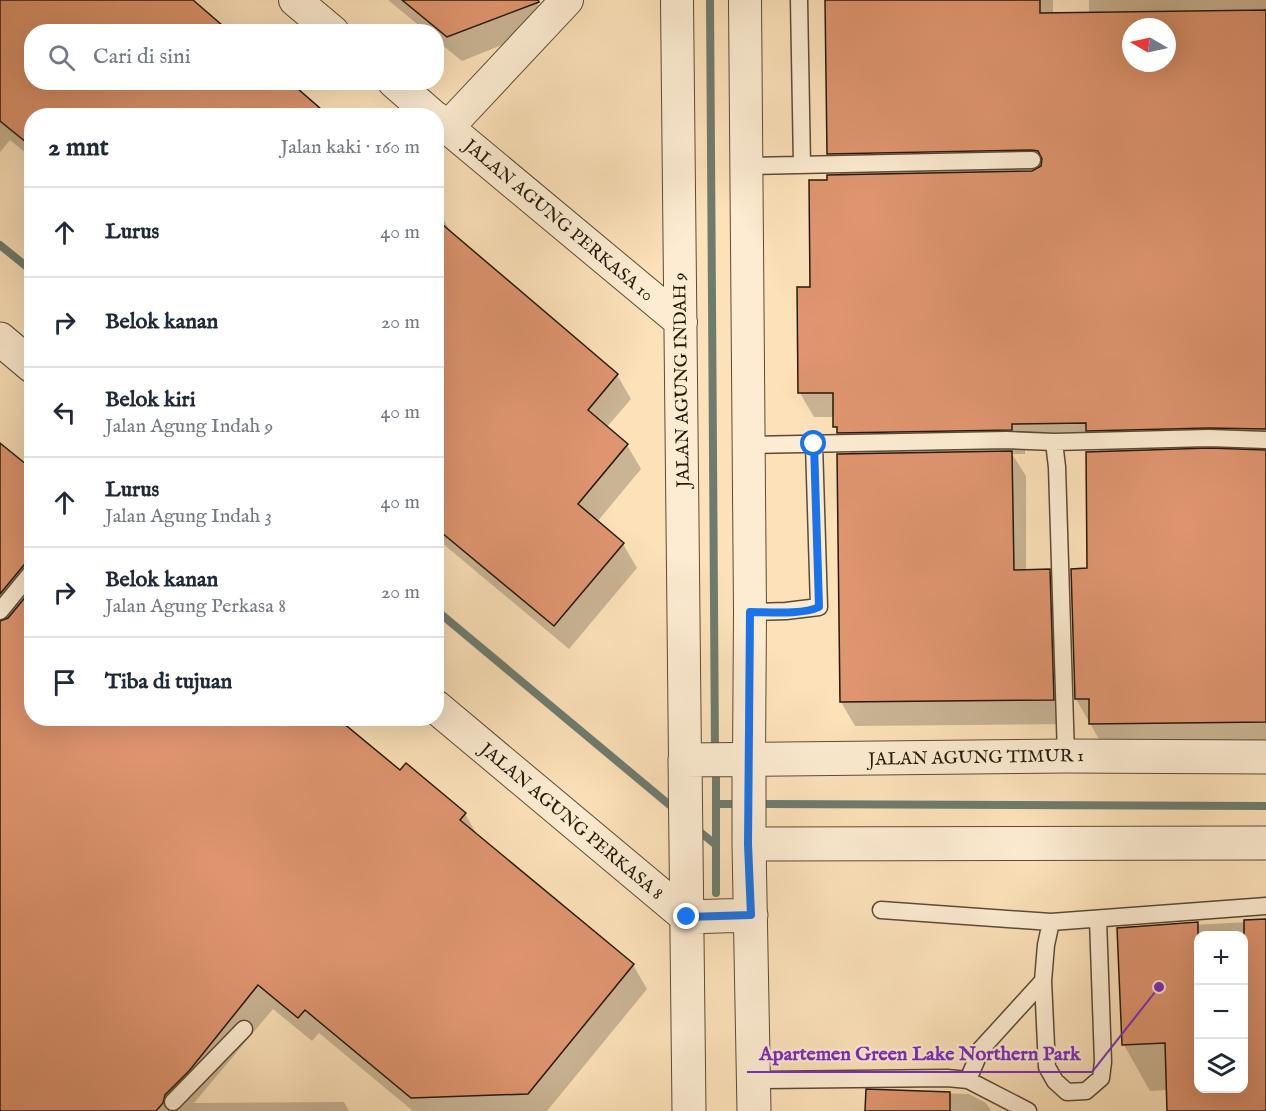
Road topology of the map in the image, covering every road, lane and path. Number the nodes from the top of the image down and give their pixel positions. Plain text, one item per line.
1 (295, 0) edge
2 (567, 0) edge
3 (677, 0) edge
4 (745, 0) edge
5 (799, 0) edge
6 (324, 24) edge
7 (403, 90) edge
8 (425, 108) edge
9 (444, 115) edge
10 (444, 124) edge
11 (1032, 159) dead end
12 (802, 165) junction
13 (746, 166) junction
14 (681, 322) junction
15 (0, 339) edge
16 (24, 359) edge
17 (1266, 440) edge
18 (1054, 442) junction
19 (814, 444) junction
20 (748, 445) junction
21 (24, 582) edge
22 (0, 610) edge
23 (750, 612) junction
24 (444, 714) edge
25 (1065, 756) junction
26 (1266, 757) edge
27 (695, 760) junction
28 (745, 764) junction
29 (748, 837) junction
30 (1266, 843) edge
31 (1266, 906) edge
32 (881, 910) dead end
33 (751, 915) junction
34 (687, 917) junction
35 (1098, 919) junction
36 (1051, 922) junction
37 (1042, 981) junction
38 (244, 1029) dead end
39 (968, 1080) junction
40 (754, 1096) edge
41 (173, 1102) dead end
42 (689, 1111) edge
43 (1028, 1111) edge

1 - 6 street
2 - 9 street
3 - 14 street, JALAN AGUNG INDAH 9
4 - 13 street
5 - 12 lane
7 - 8 street, JALAN AGUNG PERKASA 10
10 - 14 street, JALAN AGUNG PERKASA 10
11 - 12 lane
12 - 13 lane
13 - 20 street
14 - 27 street, JALAN AGUNG INDAH 9
15 - 16 street
17 - 18 lane
18 - 19 lane
18 - 25 lane
19 - 20 lane
19 - 23 lane
20 - 23 street
21 - 22 lane
23 - 28 street
24 - 34 street, JALAN AGUNG PERKASA 8
25 - 26 street, JALAN AGUNG TIMUR 1
25 - 28 street, JALAN AGUNG TIMUR 1
27 - 28 street, JALAN AGUNG TIMUR 1
27 - 34 street
28 - 29 street
29 - 30 street
29 - 33 street
31 - 35 lane
32 - 36 lane
33 - 34 street
33 - 40 street
34 - 42 street
35 - 36 lane
35 - 37 lane
36 - 37 lane
37 - 39 lane
38 - 41 lane
39 - 40 lane
39 - 43 lane

